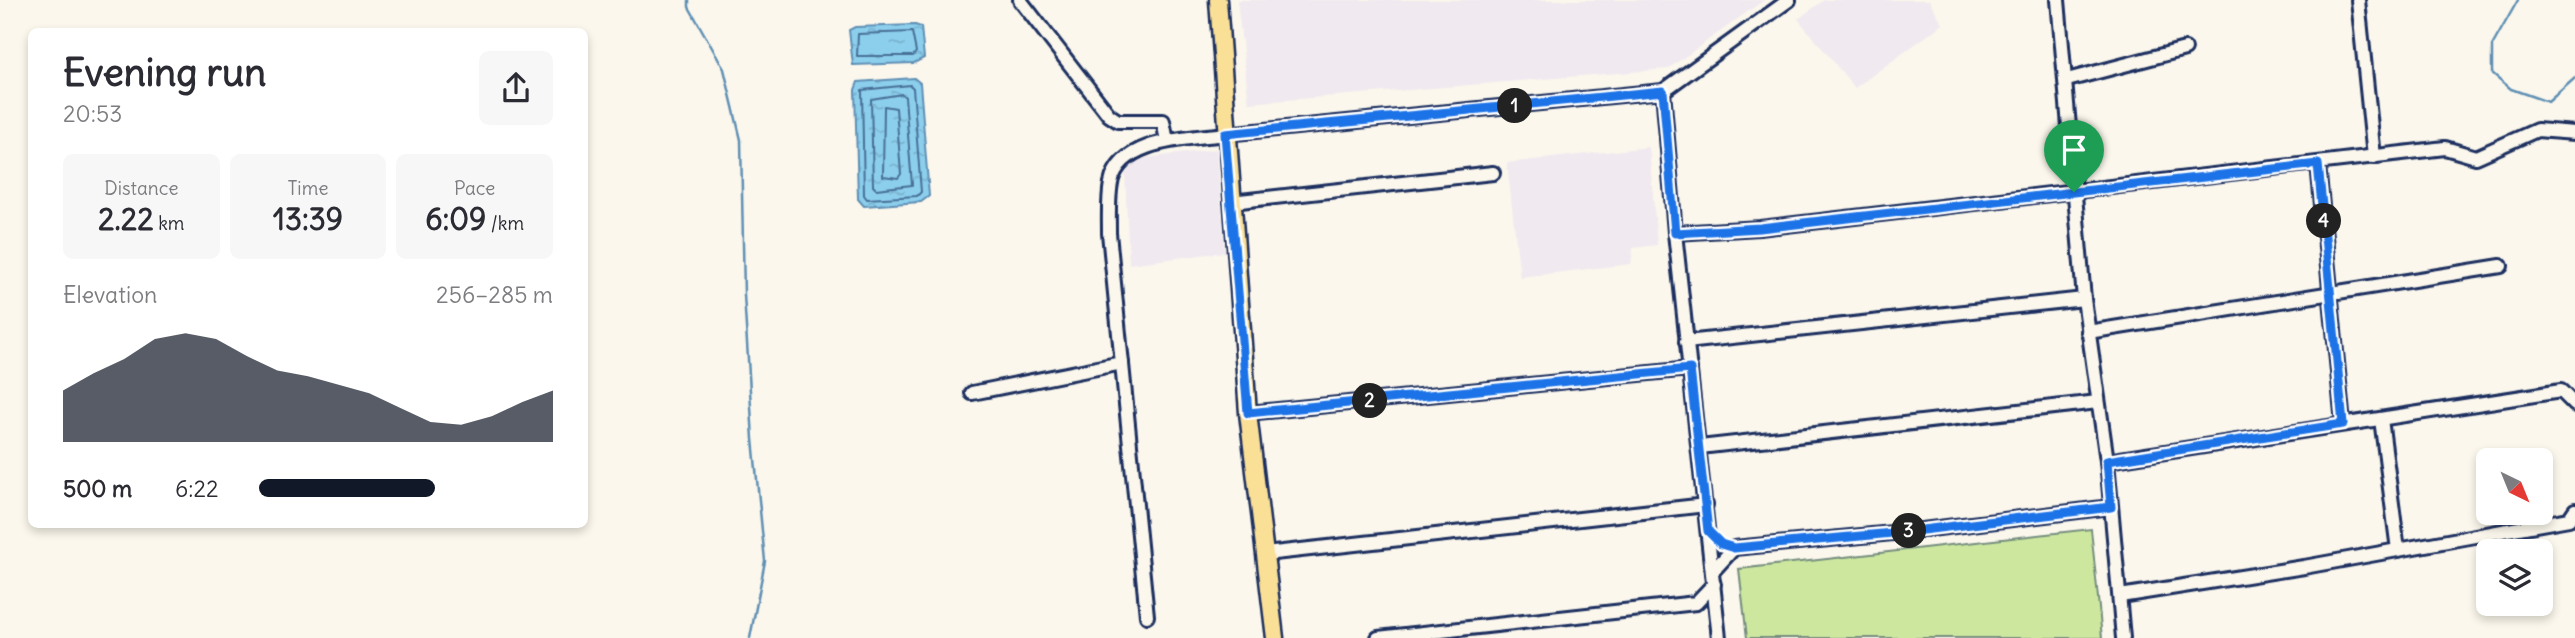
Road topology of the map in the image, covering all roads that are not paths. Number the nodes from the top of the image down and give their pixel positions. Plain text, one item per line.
1 (1020, 0) edge
2 (1218, 0) edge
3 (1789, 0) edge
4 (2057, 0) edge
5 (2358, 0) edge
6 (2185, 49) dead end
7 (2067, 80) junction
8 (1663, 91) junction
9 (2575, 133) edge
10 (1225, 134) junction
11 (1167, 141) junction
12 (2374, 157) junction
13 (2318, 164) junction
14 (1493, 173) dead end
15 (2074, 192) junction
16 (1231, 202) junction
17 (1675, 233) junction
18 (2501, 266) dead end
19 (2331, 295) junction
20 (2084, 299) junction
21 (2088, 332) junction
22 (1686, 342) junction
23 (1122, 363) junction
24 (1690, 369) junction
25 (972, 393) dead end
26 (2098, 402) junction
27 (2575, 405) edge
28 (1248, 413) junction
29 (2381, 419) junction
30 (2343, 424) junction
31 (1700, 447) junction
32 (2107, 461) junction
33 (1706, 505) junction
34 (2111, 507) junction
35 (2575, 510) edge
36 (1708, 531) junction
37 (1734, 548) junction
38 (2398, 550) junction
39 (1265, 554) junction
40 (1713, 578) junction
41 (2120, 596) junction
42 (1696, 603) junction
43 (1717, 615) junction
44 (1147, 616) dead end
45 (1275, 638) edge
46 (1378, 638) edge
47 (1719, 638) edge
48 (2123, 638) edge

1 - 11 street
2 - 10 main road
3 - 8 street
4 - 7 street
5 - 12 street
6 - 7 street
7 - 15 street
8 - 10 street
8 - 17 street
9 - 12 street
10 - 11 street
10 - 16 main road
11 - 23 street
12 - 13 street
13 - 15 street
13 - 19 street
14 - 16 street
15 - 17 street
15 - 20 street
16 - 28 main road
17 - 22 street
18 - 19 street
19 - 21 street
19 - 30 street
20 - 21 street
20 - 22 street
21 - 26 street
22 - 24 street
23 - 25 street
23 - 44 street
24 - 28 street
24 - 31 street
26 - 31 street
26 - 32 street
27 - 29 street
28 - 39 main road
29 - 30 street
29 - 38 street
30 - 32 street
31 - 33 street
32 - 34 street
33 - 36 street
33 - 39 street
34 - 37 street
34 - 41 street
35 - 38 street
36 - 37 street
36 - 40 street
37 - 40 street
38 - 41 street
39 - 45 main road
40 - 42 street
40 - 43 street
41 - 48 street
42 - 43 street
42 - 46 street
43 - 47 street

